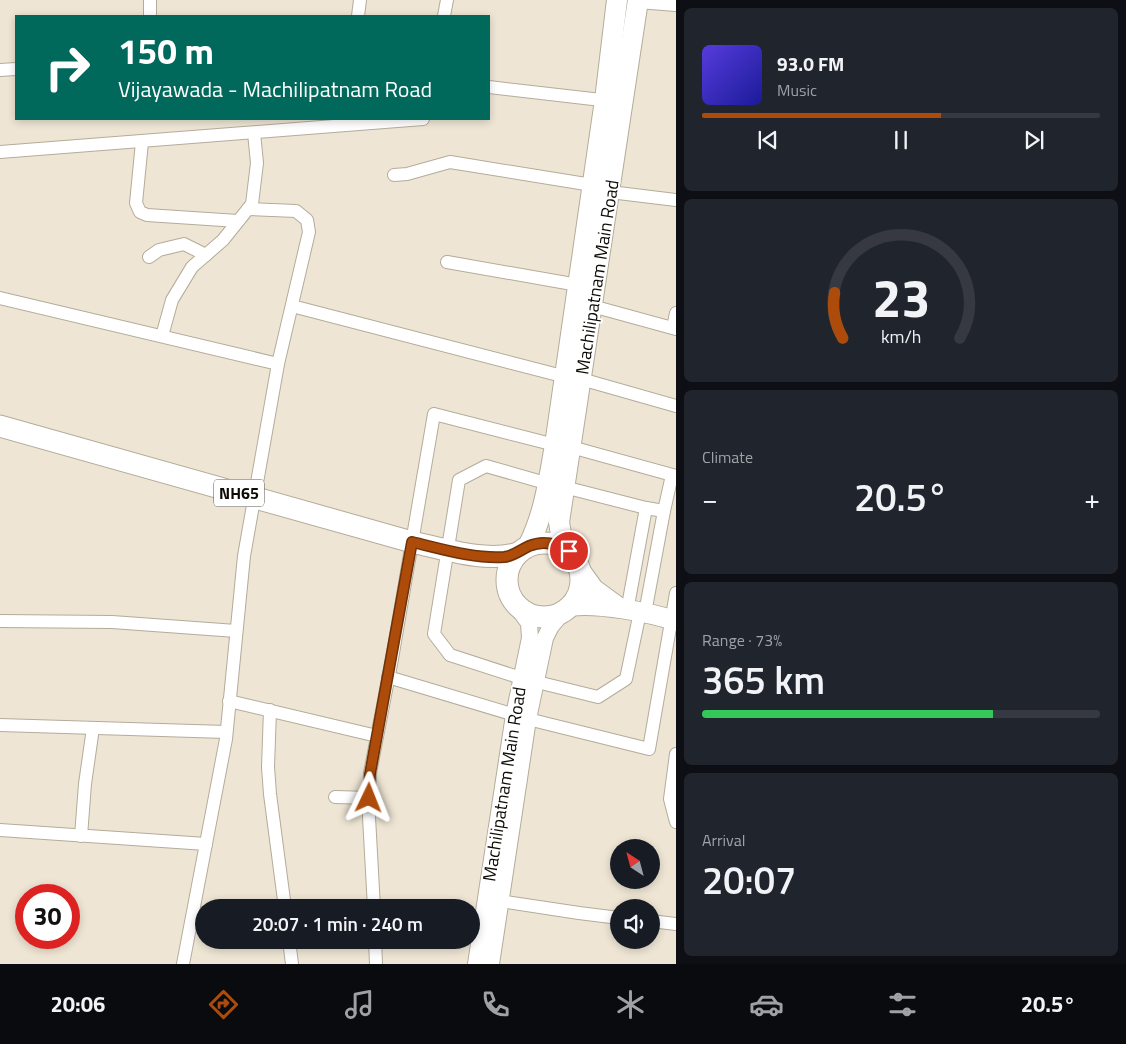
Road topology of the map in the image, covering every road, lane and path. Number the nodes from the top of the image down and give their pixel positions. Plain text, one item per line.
1 (150, 0) edge
2 (360, 0) edge
3 (447, 0) edge
4 (617, 0) edge
5 (638, 1) edge
6 (676, 5) edge
7 (150, 15) edge
8 (358, 15) edge
9 (444, 15) edge
10 (0, 70) edge
11 (15, 70) edge
12 (490, 86) edge
13 (614, 101) junction
14 (397, 120) edge
15 (344, 122) edge
16 (254, 133) junction
17 (142, 142) junction
18 (0, 152) edge
19 (394, 175) dead end
20 (601, 189) junction
21 (676, 200) edge
22 (248, 209) junction
23 (238, 221) junction
24 (206, 255) junction
25 (149, 257) dead end
26 (446, 262) dead end
27 (578, 285) junction
28 (0, 298) edge
29 (292, 306) junction
30 (592, 306) junction
31 (676, 313) edge
32 (675, 328) edge
33 (162, 336) junction
34 (278, 364) junction
35 (574, 378) junction
36 (676, 406) edge
37 (0, 426) edge
38 (563, 446) junction
39 (674, 475) edge
40 (556, 485) junction
41 (253, 497) junction
42 (646, 508) junction
43 (664, 511) junction
44 (412, 542) junction
45 (523, 549) junction
46 (448, 550) junction
47 (569, 551) junction
48 (479, 555) junction
49 (581, 571) junction
50 (507, 578) junction
51 (676, 593) edge
52 (518, 608) junction
53 (567, 610) junction
54 (634, 612) junction
55 (674, 620) edge
56 (0, 621) edge
57 (236, 631) junction
58 (388, 677) junction
59 (529, 680) junction
60 (230, 701) junction
61 (270, 710) junction
62 (521, 717) junction
63 (0, 725) edge
64 (92, 728) junction
65 (226, 732) junction
66 (376, 736) junction
67 (676, 754) edge
68 (335, 797) dead end
69 (369, 798) junction
70 (673, 800) edge
71 (676, 822) edge
72 (0, 830) edge
73 (81, 836) junction
74 (206, 844) junction
75 (284, 899) edge
76 (374, 899) edge
77 (500, 901) junction
78 (610, 917) edge
79 (660, 922) edge
80 (676, 924) edge
81 (290, 949) edge
82 (375, 949) edge
83 (184, 964) edge
84 (292, 964) edge
85 (376, 964) edge
86 (476, 964) edge
87 (490, 964) edge

1 - 7 street
2 - 8 street
3 - 9 street
4 - 13 main road, Machilipatnam Main Road
5 - 6 street
5 - 13 main road, Machilipatnam Main Road
10 - 11 street
12 - 13 street
13 - 20 main road, Machilipatnam Main Road
14 - 15 street
15 - 16 street
16 - 17 street
16 - 22 street
17 - 18 street
17 - 23 street
19 - 20 street
20 - 21 street
20 - 27 main road, Machilipatnam Main Road
20 - 30 main road, Machilipatnam Main Road
22 - 23 street
22 - 29 street
23 - 24 street
24 - 25 street
24 - 33 street
26 - 27 street
27 - 35 main road, Machilipatnam Main Road
28 - 33 street
29 - 34 street
29 - 35 street
30 - 32 street
30 - 35 main road, Machilipatnam Main Road
31 - 32 street
33 - 34 street
34 - 41 street
35 - 36 street
35 - 38 main road, Machilipatnam Main Road
37 - 41 highway, NH65
38 - 39 street
38 - 40 main road, Machilipatnam Main Road
38 - 44 street
39 - 43 street
40 - 42 street
40 - 45 main road, Machilipatnam Main Road
40 - 46 street
40 - 47 main road, Machilipatnam Main Road
41 - 44 highway, NH65
41 - 57 street
42 - 43 street
42 - 54 street
43 - 54 street
44 - 46 highway, NH65
44 - 58 street
45 - 47 highway, NH65
45 - 48 highway, NH65
45 - 50 highway
46 - 48 highway, NH65
46 - 59 street
47 - 49 highway
48 - 50 highway, NH65
49 - 53 highway
49 - 54 main road
50 - 52 highway, NH65
51 - 55 street
52 - 53 highway
52 - 59 street, Machilipatnam Main Road
53 - 54 main road
53 - 59 street, Machilipatnam Main Road
54 - 55 main road
54 - 59 street
55 - 62 street
56 - 57 street
57 - 60 street
58 - 62 street
58 - 66 street
59 - 62 street, Machilipatnam Main Road
60 - 61 street
60 - 65 street
61 - 66 street
61 - 75 street
62 - 77 street, Machilipatnam Main Road
62 - 86 street, Machilipatnam Main Road
63 - 64 street
64 - 65 street
64 - 73 street
65 - 74 street
66 - 69 street
67 - 70 street
68 - 69 street
69 - 76 street
70 - 71 street
72 - 73 street
73 - 74 street
74 - 83 street
77 - 78 street
77 - 87 street, Machilipatnam Main Road
79 - 80 street
81 - 84 street
82 - 85 street

